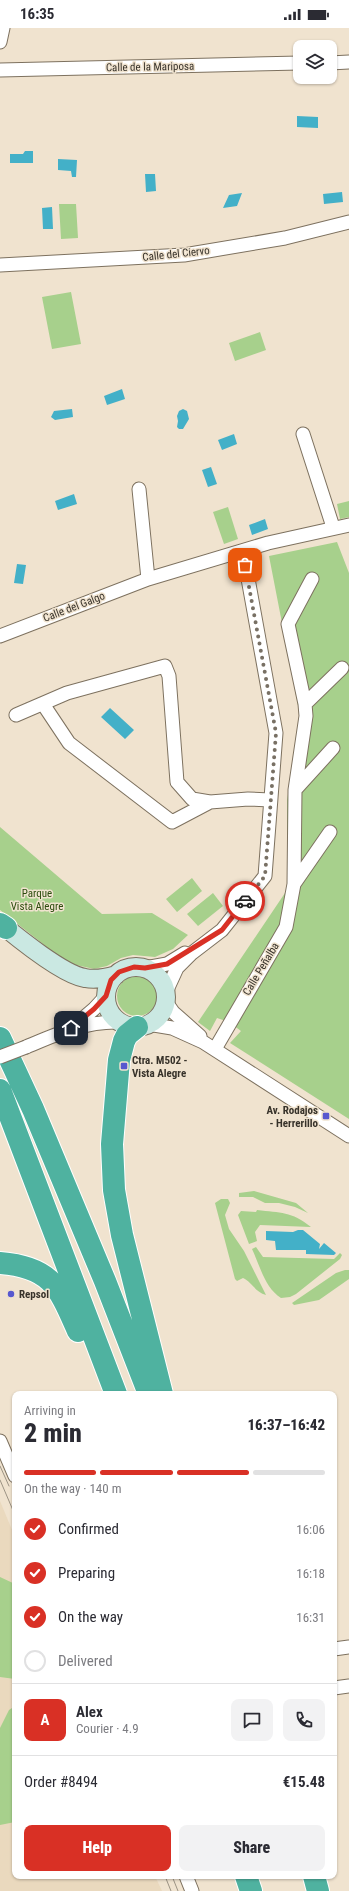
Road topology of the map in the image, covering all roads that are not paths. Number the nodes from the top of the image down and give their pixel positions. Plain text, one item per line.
1 (3, 28) edge
2 (0, 42) edge
3 (349, 62) edge
4 (293, 63) edge
5 (337, 63) edge
6 (0, 70) edge
7 (349, 222) edge
8 (0, 265) edge
9 (303, 434) dead end
10 (139, 489) dead end
11 (349, 524) edge
12 (333, 527) junction
13 (243, 551) junction
14 (148, 579) junction
15 (312, 579) dead end
16 (0, 636) edge
17 (342, 668) dead end
18 (44, 704) junction
19 (305, 704) junction
20 (16, 715) dead end
21 (333, 748) dead end
22 (295, 790) junction
23 (270, 800) junction
24 (210, 802) junction
25 (330, 832) dead end
26 (294, 884) junction
27 (2, 925) edge
28 (222, 930) junction
29 (145, 968) junction
30 (116, 975) junction
31 (106, 996) junction
32 (166, 997) junction
33 (135, 1024) junction
34 (71, 1028) junction
35 (0, 1038) edge
36 (215, 1049) junction
37 (0, 1057) edge
38 (0, 1090) edge
39 (349, 1136) edge
40 (0, 1263) edge
41 (104, 1391) edge
42 (115, 1391) edge
43 (148, 1391) edge
44 (161, 1391) edge
45 (0, 1441) edge
46 (12, 1469) edge
47 (349, 1647) edge
48 (337, 1649) edge
49 (349, 1686) edge
50 (337, 1688) edge
51 (187, 1879) edge
52 (247, 1879) edge
53 (315, 1879) edge
54 (192, 1891) edge
55 (251, 1891) edge
56 (318, 1891) edge

1 - 2 street
3 - 5 street
4 - 6 street, Calle de la Mariposa
7 - 8 street, Calle del Ciervo
9 - 12 street
10 - 14 street
11 - 12 street, Calle del Galgo
12 - 13 street, Calle del Galgo
13 - 14 street, Calle del Galgo
13 - 23 street
14 - 16 street, Calle del Galgo
15 - 19 street, Calle Peñalba
17 - 19 street
18 - 20 street
18 - 24 street
18 - 24 street
19 - 22 street, Calle Peñalba
21 - 22 street
22 - 26 street, Calle Peñalba
23 - 24 street
23 - 28 street
25 - 26 street, Calle Peñalba
26 - 36 street, Calle Peñalba
27 - 30 main road
28 - 29 street
28 - 32 street
29 - 30 main road
29 - 32 main road
30 - 31 main road
31 - 33 main road
31 - 34 street
32 - 33 main road
32 - 36 street
33 - 34 street
33 - 36 street
33 - 44 highway
34 - 37 street, bridge
35 - 43 highway
36 - 39 street
38 - 42 highway
40 - 41 highway
45 - 46 street
47 - 48 street
49 - 50 street
51 - 54 street
52 - 55 highway
53 - 56 highway

